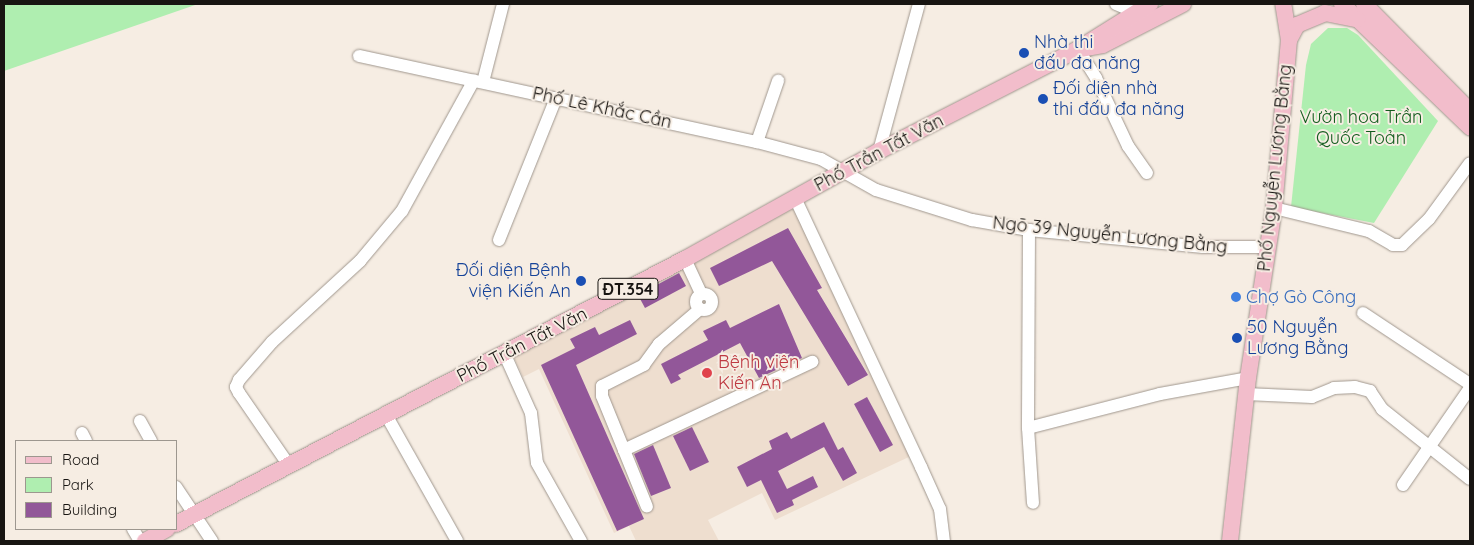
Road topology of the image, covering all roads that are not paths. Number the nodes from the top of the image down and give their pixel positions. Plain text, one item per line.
1 (503, 4) edge
2 (919, 4) edge
3 (1116, 4) edge
4 (1150, 4) edge
5 (1183, 4) edge
6 (1284, 4) edge
7 (1342, 4) edge
8 (1364, 4) edge
9 (1135, 12) junction
10 (1364, 23) junction
11 (1289, 40) junction
12 (1078, 49) junction
13 (359, 56) dead end
14 (479, 81) junction
15 (778, 81) dead end
16 (556, 98) junction
17 (1470, 111) edge
18 (1470, 127) edge
19 (757, 142) junction
20 (879, 152) junction
21 (1470, 163) edge
22 (841, 173) junction
23 (1146, 173) dead end
24 (795, 198) junction
25 (1274, 208) junction
26 (1029, 230) junction
27 (499, 240) dead end
28 (1267, 248) junction
29 (685, 259) junction
30 (1363, 313) dead end
31 (505, 355) junction
32 (812, 362) dead end
33 (1248, 378) junction
34 (1470, 384) edge
35 (1470, 388) edge
36 (1246, 394) junction
37 (385, 413) junction
38 (140, 421) dead end
39 (1028, 428) junction
40 (150, 440) edge
41 (1429, 448) junction
42 (624, 450) junction
43 (288, 464) junction
44 (1470, 479) edge
45 (1402, 485) dead end
46 (178, 490) edge
47 (1033, 503) dead end
48 (647, 507) dead end
49 (192, 515) junction
50 (178, 523) edge
51 (134, 530) edge
52 (165, 530) edge
53 (140, 541) edge
54 (145, 541) edge
55 (212, 541) edge
56 (457, 541) edge
57 (581, 541) edge
58 (944, 541) edge
59 (1230, 541) edge

1 - 14 street
2 - 20 street
3 - 9 street
4 - 9 main road, Phố Trần Tất Văn / ĐT.354
5 - 12 main road, Phố Trần Tất Văn / ĐT.354
6 - 11 main road, Phố Nguyễn Lương Bằng
7 - 10 main road
8 - 17 main road
9 - 12 main road, Phố Trần Tất Văn / ĐT.354
10 - 11 main road
10 - 18 main road
11 - 25 main road, Phố Nguyễn Lương Bằng
12 - 20 main road, Phố Trần Tất Văn / ĐT.354
12 - 23 street
13 - 14 street, Phố Lê Khắc Cần
14 - 16 street, Phố Lê Khắc Cần
14 - 43 street
15 - 19 street
16 - 19 street, Phố Lê Khắc Cần
16 - 27 street
19 - 22 street, Phố Lê Khắc Cần
20 - 22 main road, Phố Trần Tất Văn / ĐT.354
21 - 25 street
22 - 24 main road, Phố Trần Tất Văn / ĐT.354
22 - 26 street, Ngõ 39 Nguyễn Lương Bằng
24 - 29 main road, Phố Trần Tất Văn / ĐT.354
24 - 58 street
25 - 28 main road, Phố Nguyễn Lương Bằng
26 - 28 street, Ngõ 39 Nguyễn Lương Bằng
26 - 39 street
28 - 33 main road, Phố Nguyễn Lương Bằng
29 - 31 main road, Phố Trần Tất Văn / ĐT.354
29 - 42 street
30 - 34 street
31 - 37 main road, Phố Trần Tất Văn / ĐT.354
31 - 57 street
32 - 42 street
33 - 36 main road, Phố Nguyễn Lương Bằng
33 - 39 street
35 - 41 street
36 - 41 street
36 - 59 main road, Phố Nguyễn Lương Bằng
37 - 43 main road, Phố Trần Tất Văn / ĐT.354
37 - 56 street
38 - 40 street
39 - 47 street
41 - 44 street
41 - 45 street
42 - 48 street
43 - 49 main road, Phố Trần Tất Văn / ĐT.354
46 - 49 street
49 - 50 main road, Phố Trần Tất Văn / ĐT.354
49 - 55 street
51 - 53 street
52 - 54 main road

